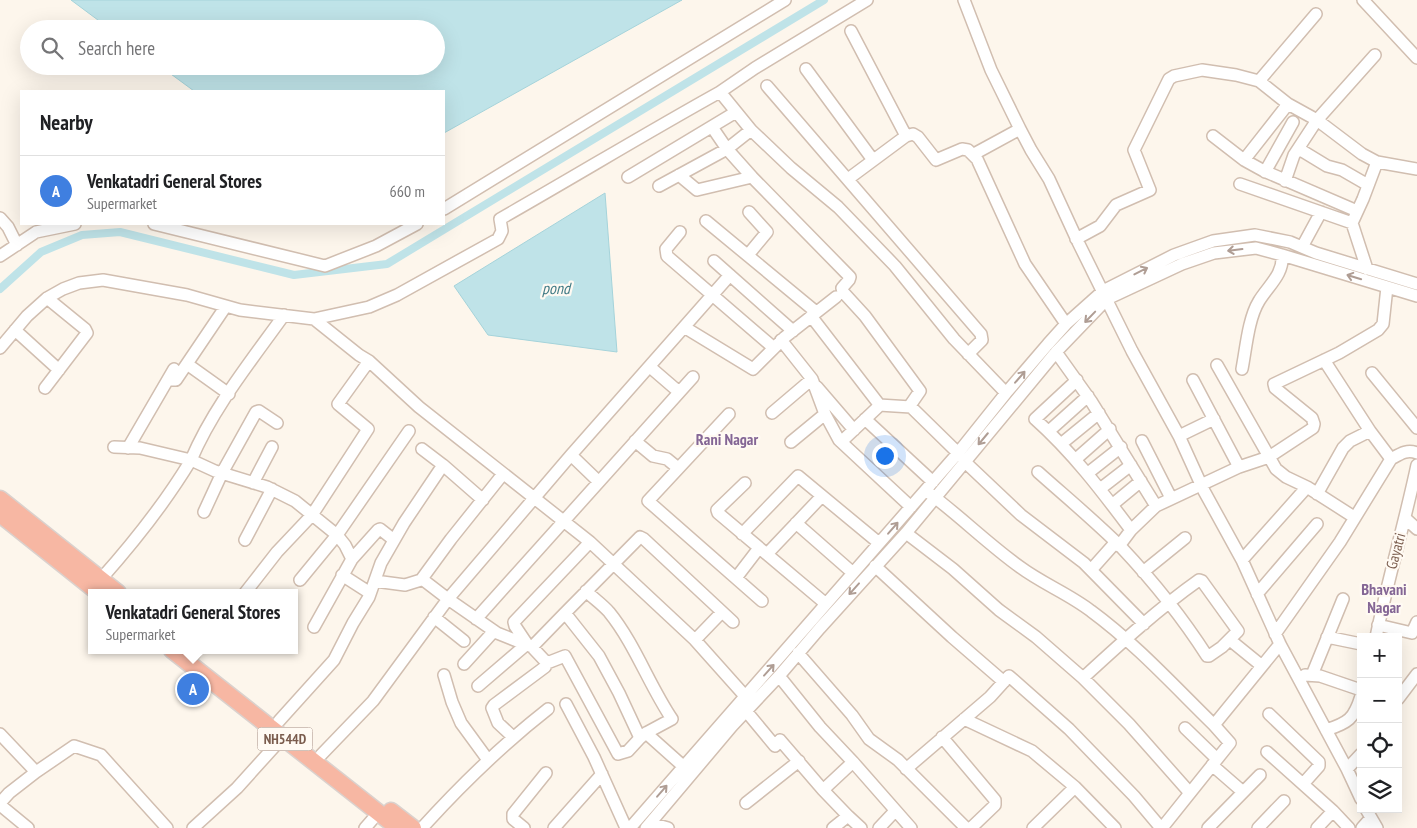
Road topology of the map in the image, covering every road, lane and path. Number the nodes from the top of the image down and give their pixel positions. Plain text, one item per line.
1 (785, 0) edge
2 (867, 0) edge
3 (964, 0) edge
4 (1363, 0) edge
5 (1316, 14) dead end
6 (851, 31) dead end
7 (1375, 55) dead end
8 (1417, 58) edge
9 (806, 69) dead end
10 (1259, 81) junction
11 (767, 86) dead end
12 (720, 92) junction
13 (1288, 104) junction
14 (736, 112) junction
15 (1317, 120) junction
16 (1293, 122) dead end
17 (712, 127) junction
18 (1020, 129) junction
19 (751, 130) junction
20 (906, 136) junction
21 (1213, 136) dead end
22 (727, 149) junction
23 (1298, 149) junction
24 (974, 154) junction
25 (872, 160) junction
26 (1244, 160) junction
27 (1377, 162) junction
28 (1417, 169) edge
29 (1265, 172) junction
30 (679, 175) junction
31 (628, 177) dead end
32 (752, 177) junction
33 (848, 179) junction
34 (1285, 181) junction
35 (1240, 184) dead end
36 (1368, 185) junction
37 (659, 186) dead end
38 (445, 208) edge
39 (1357, 211) junction
40 (749, 212) dead end
41 (1321, 212) junction
42 (0, 218) edge
43 (706, 220) dead end
44 (1352, 223) junction
45 (70, 225) edge
46 (158, 225) edge
47 (416, 225) edge
48 (680, 232) dead end
49 (1076, 238) junction
50 (17, 245) junction
51 (1302, 247) junction
52 (1282, 254) junction
53 (748, 255) junction
54 (0, 256) edge
55 (714, 261) dead end
56 (1367, 269) junction
57 (730, 275) junction
58 (1417, 284) edge
59 (1387, 287) junction
60 (712, 295) junction
61 (1105, 295) junction
62 (1417, 296) edge
63 (836, 297) dead end
64 (47, 298) junction
65 (226, 306) junction
66 (814, 314) junction
67 (284, 315) junction
68 (314, 319) junction
69 (1066, 324) junction
70 (684, 327) junction
71 (15, 330) junction
72 (793, 331) junction
73 (777, 344) junction
74 (0, 348) edge
75 (1056, 352) junction
76 (968, 354) junction
77 (369, 360) junction
78 (1324, 360) junction
79 (187, 364) junction
80 (1217, 365) dead end
81 (650, 367) junction
82 (174, 369) dead end
83 (1242, 369) dead end
84 (59, 370) junction
85 (1372, 373) dead end
86 (693, 377) dead end
87 (168, 380) junction
88 (1077, 380) junction
89 (1193, 380) dead end
90 (813, 381) junction
91 (45, 388) dead end
92 (679, 392) junction
93 (1006, 393) junction
94 (229, 394) junction
95 (1088, 396) junction
96 (878, 405) junction
97 (911, 407) junction
98 (1099, 412) junction
99 (772, 413) dead end
100 (729, 414) dead end
101 (825, 414) junction
102 (865, 419) junction
103 (1214, 419) junction
104 (277, 424) dead end
105 (1417, 428) edge
106 (1110, 429) junction
107 (854, 430) junction
108 (409, 431) dead end
109 (1048, 431) junction
110 (1370, 431) junction
111 (1179, 436) junction
112 (635, 441) junction
113 (1142, 441) dead end
114 (791, 442) dead end
115 (841, 442) junction
116 (1061, 444) junction
117 (114, 447) dead end
118 (272, 447) dead end
119 (1121, 447) junction
120 (128, 448) junction
121 (422, 449) dead end
122 (1417, 453) edge
123 (571, 455) junction
124 (961, 457) junction
125 (1268, 457) junction
126 (1076, 459) junction
127 (1392, 459) junction
128 (191, 460) junction
129 (443, 465) junction
130 (1131, 465) junction
131 (1417, 465) edge
132 (1238, 467) junction
133 (678, 468) junction
134 (1038, 472) dead end
135 (222, 473) junction
136 (1088, 473) junction
137 (503, 474) junction
138 (1141, 481) junction
139 (1415, 481) edge
140 (598, 482) junction
141 (253, 483) junction
142 (745, 483) dead end
143 (1200, 484) junction
144 (1100, 489) junction
145 (272, 490) junction
146 (931, 490) junction
147 (1312, 491) junction
148 (822, 496) junction
149 (534, 498) junction
150 (1171, 498) junction
151 (483, 500) junction
152 (1112, 505) junction
153 (1156, 506) junction
154 (2, 507) edge
155 (910, 507) junction
156 (204, 512) dead end
157 (312, 514) junction
158 (1354, 517) junction
159 (1405, 518) junction
160 (563, 521) junction
161 (796, 523) junction
162 (1318, 524) dead end
163 (1417, 529) edge
164 (1131, 530) junction
165 (906, 533) junction
166 (742, 534) junction
167 (337, 535) junction
168 (1185, 538) dead end
169 (245, 540) dead end
170 (394, 540) junction
171 (590, 542) junction
172 (366, 543) junction
173 (879, 543) junction
174 (1117, 544) junction
175 (763, 551) junction
176 (384, 557) junction
177 (352, 558) junction
178 (1242, 560) junction
179 (613, 563) junction
180 (875, 566) junction
181 (1091, 570) junction
182 (1144, 572) junction
183 (853, 573) junction
184 (342, 576) junction
185 (736, 578) junction
186 (422, 579) junction
187 (300, 580) dead end
188 (375, 581) junction
189 (100, 586) edge
190 (248, 589) edge
191 (586, 591) junction
192 (370, 593) junction
193 (1257, 594) junction
194 (448, 599) junction
195 (1343, 600) dead end
196 (762, 601) dead end
197 (1170, 602) junction
198 (826, 604) junction
199 (722, 612) junction
200 (565, 613) junction
201 (434, 617) junction
202 (476, 619) junction
203 (733, 622) dead end
204 (1417, 622) edge
205 (1144, 624) junction
206 (1378, 625) junction
207 (314, 627) dead end
208 (494, 631) junction
209 (1377, 633) edge
210 (1327, 637) junction
211 (1126, 638) junction
212 (1277, 639) junction
213 (695, 640) junction
214 (1230, 640) junction
215 (464, 641) dead end
216 (1357, 643) edge
217 (529, 646) junction
218 (798, 652) junction
219 (177, 654) edge
220 (198, 654) edge
221 (547, 663) junction
222 (464, 664) dead end
223 (1262, 666) junction
224 (1417, 674) edge
225 (444, 675) dead end
226 (1296, 675) junction
227 (1312, 675) junction
228 (779, 676) junction
229 (1083, 678) junction
230 (1004, 682) junction
231 (478, 686) dead end
232 (1357, 689) edge
233 (1402, 694) edge
234 (746, 696) junction
235 (566, 704) dead end
236 (548, 709) dead end
237 (1357, 709) edge
238 (746, 711) junction
239 (1269, 714) dead end
240 (964, 719) junction
241 (279, 721) junction
242 (1214, 725) junction
243 (1184, 728) dead end
244 (1326, 730) junction
245 (0, 734) edge
246 (643, 735) junction
247 (284, 737) junction
248 (512, 737) junction
249 (942, 737) junction
250 (1267, 752) dead end
251 (321, 755) junction
252 (1357, 758) edge
253 (488, 760) junction
254 (798, 760) junction
255 (853, 762) junction
256 (1215, 762) junction
257 (684, 766) junction
258 (906, 769) junction
259 (1347, 769) junction
260 (36, 772) junction
261 (546, 773) dead end
262 (602, 774) junction
263 (1260, 775) dead end
264 (1303, 784) junction
265 (1075, 787) junction
266 (824, 790) junction
267 (1357, 790) edge
268 (1243, 792) junction
269 (1190, 793) junction
270 (1284, 801) dead end
271 (746, 803) dead end
272 (0, 804) edge
273 (895, 811) junction
274 (1333, 811) junction
275 (378, 812) junction
276 (848, 816) junction
277 (1371, 819) edge
278 (648, 825) edge
279 (28, 828) edge
280 (167, 828) edge
281 (193, 828) edge
282 (365, 828) edge
283 (398, 828) edge
284 (413, 828) edge
285 (422, 828) edge
286 (524, 828) edge
287 (554, 828) edge
288 (628, 828) edge
289 (668, 828) edge
290 (834, 828) edge
291 (861, 828) edge
292 (879, 828) edge
293 (911, 828) edge
294 (966, 828) edge
295 (971, 828) edge
296 (1033, 828) edge
297 (1115, 828) edge
298 (1162, 828) edge
299 (1208, 828) edge
300 (1258, 828) edge
301 (1317, 828) edge
302 (1349, 828) edge
303 (1362, 828) edge

1 - 38 street
2 - 12 street
3 - 18 street
4 - 8 street
5 - 10 street
6 - 20 street
7 - 15 street
9 - 25 street
10 - 13 street
10 - 49 street
11 - 33 street
12 - 14 street
12 - 68 street
13 - 15 street
13 - 26 street
14 - 17 street
14 - 19 street
15 - 23 street
15 - 27 street
16 - 29 street
17 - 22 street
17 - 31 street
18 - 24 street
18 - 49 street
19 - 22 street
19 - 76 street
20 - 24 street
20 - 25 street
21 - 26 street
22 - 30 street
22 - 32 street
23 - 34 street
23 - 36 street
24 - 69 street
25 - 33 street
26 - 29 street
27 - 28 street
27 - 36 street
29 - 34 street
30 - 32 street
30 - 37 street
32 - 97 street
33 - 76 street
34 - 39 street
35 - 41 street
36 - 39 street
39 - 44 street
40 - 53 street
41 - 44 street
41 - 51 street
42 - 50 street
43 - 53 street
44 - 56 street
45 - 50 street
46 - 47 street
48 - 60 street
49 - 61 street
50 - 54 street
51 - 56 street
61 -> 51 street
59 -> 52 street
52 -> 61 street
52 - 83 street
53 - 66 street
55 - 57 street
56 - 58 street
57 - 60 street
57 - 72 street
59 - 62 street
59 - 78 street
60 - 70 street
60 - 73 street
61 - 69 street
61 -> 75 street
61 - 111 street
63 - 66 street
64 - 65 street
64 - 71 street
64 - 84 street
65 - 67 street
65 - 79 street
66 - 72 street
66 - 96 street
67 - 68 street
67 - 94 street
68 - 77 street
93 -> 69 street
70 - 73 street
70 - 81 street
71 - 74 street
71 - 84 street
72 - 73 street
73 - 90 street
75 - 88 street
75 -> 124 street
76 - 93 street
77 - 137 street
77 - 157 street
78 - 110 street
78 - 125 street
79 - 87 street
79 - 94 street
80 - 125 street
81 - 92 street
81 - 123 street
82 - 87 street
84 - 91 street
85 - 105 street
86 - 92 street
87 - 120 street
88 - 95 street
88 - 109 street
89 - 103 street
90 - 99 street
90 - 101 street
90 - 107 street
92 - 112 street
93 - 124 street
94 - 128 street
95 - 98 street
95 - 109 street
96 - 97 street
96 - 102 street
97 - 124 street
98 - 106 street
98 - 116 street
100 - 133 street
101 - 114 street
101 - 115 street
102 - 107 street
102 - 146 street
103 - 111 street
103 - 132 street
104 - 135 street
106 - 119 street
106 - 126 street
107 - 115 street
108 - 167 street
109 - 116 street
110 - 127 street
110 - 147 street
111 - 143 street
112 - 133 street
112 - 140 street
113 - 150 street
115 - 155 street
116 - 126 street
117 - 120 street
118 - 141 street
119 - 130 street
119 - 136 street
120 - 128 street
121 - 129 street
122 - 127 street
123 - 140 street
123 - 149 street
124 - 146 street
124 - 181 street
125 - 132 street
125 - 147 street
126 - 136 street
127 - 158 street
128 - 135 street
128 - 189 street
129 - 151 street
129 - 170 street
130 - 138 street
130 - 144 street
131 - 139 street, Gayatri
132 - 143 street
133 - 185 street
134 - 174 street
135 - 141 street
135 - 156 street
136 - 144 street
137 - 149 street
137 - 151 street
138 - 152 street
138 - 153 street
139 - 159 street, Gayatri
140 - 160 street
141 - 145 street
142 - 166 street
143 - 150 street
143 - 178 street
144 - 152 street
145 - 157 street
145 - 169 street
146 - 155 street
146 - 165 street
146 - 211 street
147 - 158 street
147 - 178 street
148 - 161 street
148 - 166 street
148 - 173 street
149 - 160 street
149 - 194 street
150 - 153 street
151 - 186 street
152 - 164 street
153 - 164 street
154 - 189 highway
173 -> 155 street
157 - 167 street
157 - 190 street
158 - 212 street
159 - 163 street
159 - 206 street, Gayatri
160 - 171 street
160 - 202 street
161 - 175 street
161 - 183 street
162 - 193 street
164 - 174 street
165 - 180 street
165 - 229 street
166 - 175 street
167 - 177 street
167 - 187 street
168 - 182 street
170 - 172 street
170 - 176 street
171 - 179 street
171 - 217 street
172 - 176 street
172 - 177 street
173 - 183 street
174 - 181 street
174 - 182 street
175 - 185 street
175 - 198 street
176 - 188 street
177 - 184 street
178 - 193 street
179 - 191 street
179 - 199 street
179 - 213 street
180 -> 218 street
180 - 230 street
181 - 205 street
182 - 197 street
183 - 198 street
184 - 192 street
184 - 207 street
185 - 196 street
186 - 188 street
186 - 194 street
188 - 192 street
191 - 200 street
191 - 246 street
192 - 241 street
193 - 212 street
194 - 201 street
194 - 202 street
195 - 210 street
197 - 205 street
197 - 214 street
197 - 214 street
234 -> 198 street
199 - 203 street
199 - 213 street
200 - 217 street
200 - 246 street
201 - 215 street
201 - 251 street
202 - 208 street
204 - 206 street
205 - 211 street
206 - 209 street, Gayatri
208 - 217 street
208 - 222 street
210 - 216 street
210 - 227 street
211 - 229 street
211 - 242 street
212 - 223 street
212 - 226 street
213 - 234 street
214 - 223 street
217 - 221 street
217 - 231 street
218 - 228 street
218 - 258 street
219 - 247 highway, NH544D
220 - 241 highway, NH544D
221 - 246 street
221 - 248 street
223 - 242 street
224 - 233 street
225 - 253 street
226 - 227 street
226 - 244 street
227 - 232 street
228 - 238 street
228 - 255 street
229 - 269 street
230 - 240 street
230 - 298 street
234 - 257 street
235 - 262 street
236 - 248 street
237 - 244 street
238 - 254 street
238 - 278 street
239 - 264 street
240 - 249 street
240 - 265 street
241 - 251 highway, NH544D
242 - 256 street
243 - 256 street
244 - 259 street
245 - 260 street
246 - 257 street
247 - 275 highway, NH544D
247 - 281 street
248 - 253 street
249 - 258 street
249 - 295 street
250 - 264 street
251 - 284 highway, NH544D
252 - 259 street
253 - 285 street
254 - 266 street
254 - 271 street
255 - 266 street
255 - 273 street
256 - 268 street
256 - 269 street
288 -> 257 street
258 - 294 street
259 - 267 street
260 - 272 street
260 - 280 street
261 - 286 street
262 - 287 street
262 - 288 street
263 - 268 street
264 - 274 street
265 - 296 street
265 - 297 street
266 - 276 street
268 - 299 street
269 - 298 street
270 - 300 street
272 - 279 street
273 - 292 street
273 - 293 street
274 - 301 street
274 - 302 street
275 - 282 street
275 - 283 highway, NH544D
276 - 290 street
276 - 291 street
277 - 303 street
278 - 289 street

